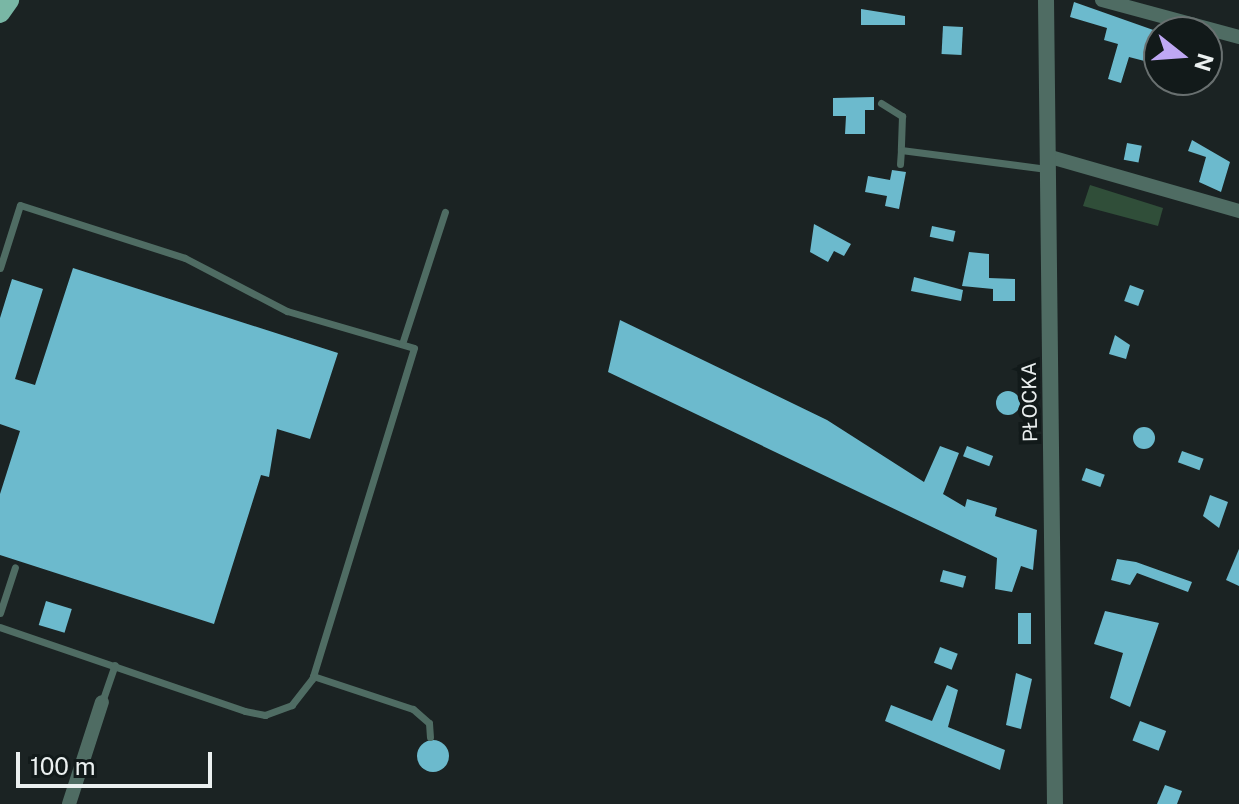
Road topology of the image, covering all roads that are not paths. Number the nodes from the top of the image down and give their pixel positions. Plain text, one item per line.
1 (9, 0) edge
2 (1046, 0) edge
3 (1102, 0) edge
4 (0, 13) edge
5 (1239, 37) edge
6 (881, 103) dead end
7 (901, 150) junction
8 (1047, 162) junction
9 (900, 164) dead end
10 (1239, 211) edge
11 (445, 212) dead end
12 (0, 268) edge
13 (402, 344) junction
14 (15, 567) dead end
15 (0, 613) edge
16 (0, 627) edge
17 (115, 665) junction
18 (313, 676) junction
19 (102, 702) joint
20 (430, 737) dead end
21 (69, 804) edge
22 (1055, 804) edge

1 - 4 main road
2 - 8 street, PŁOCKA
3 - 5 street
6 - 7 lane
7 - 8 lane
7 - 9 lane
8 - 10 street
8 - 22 street, PŁOCKA
11 - 13 lane
12 - 13 lane
13 - 18 lane
14 - 15 lane
16 - 17 lane
17 - 18 lane
17 - 19 lane
18 - 20 lane
19 - 21 street

